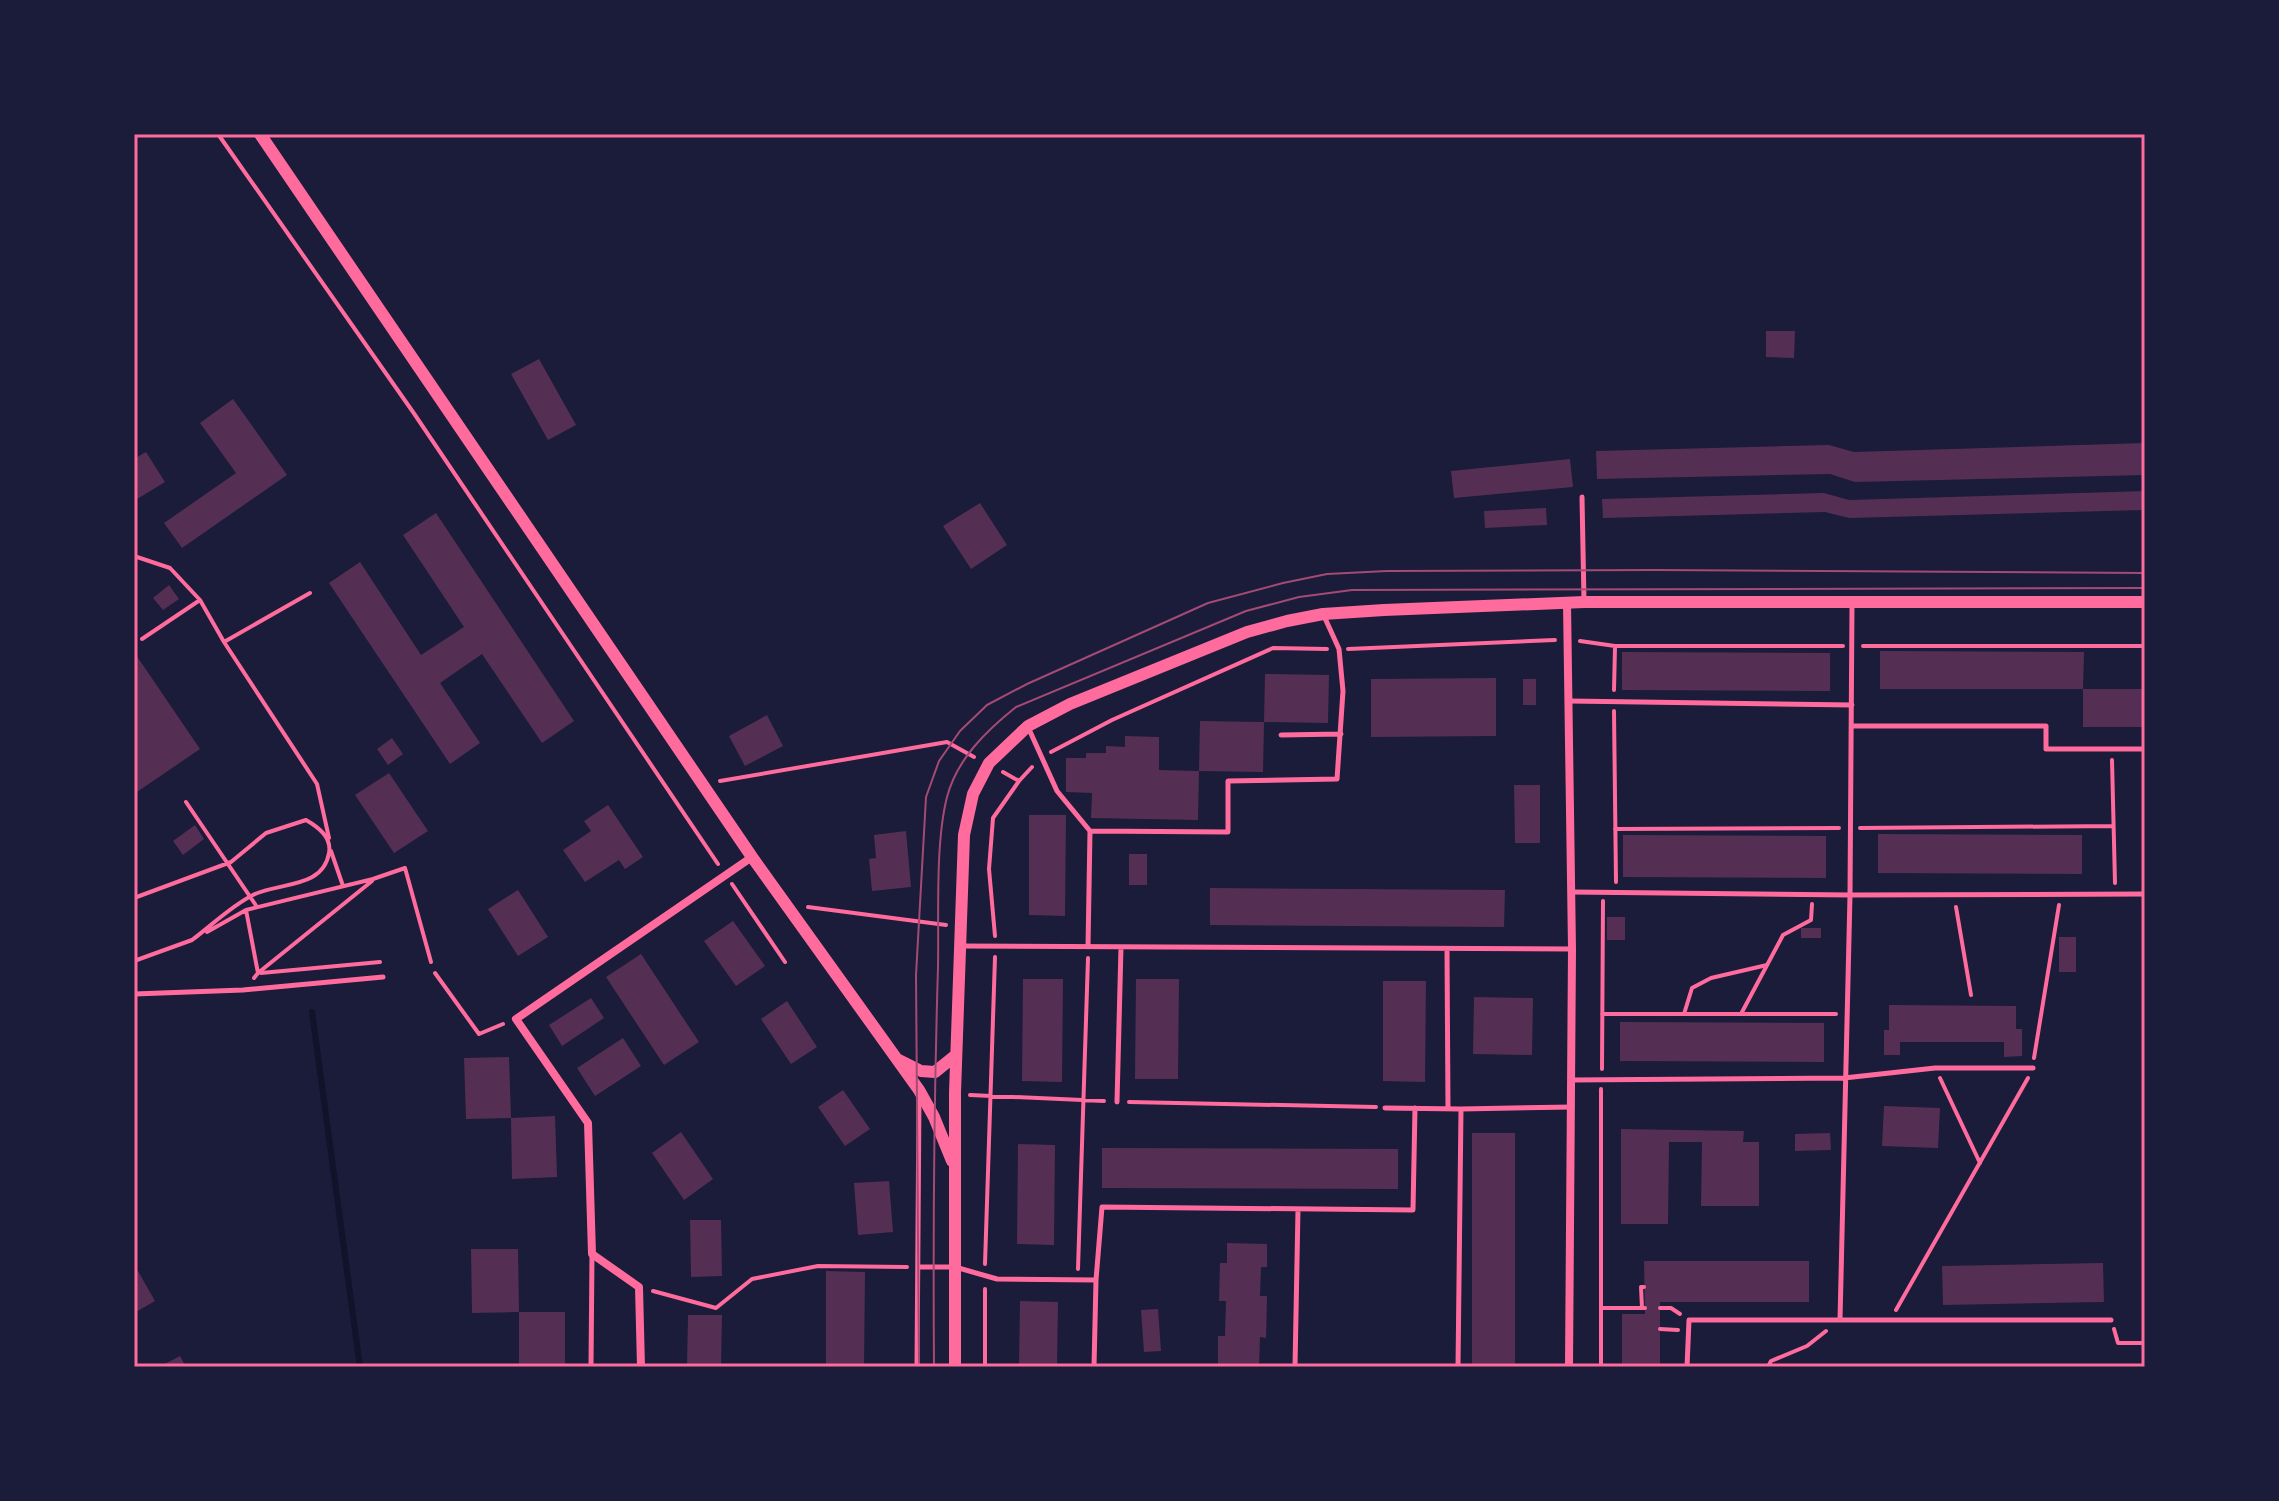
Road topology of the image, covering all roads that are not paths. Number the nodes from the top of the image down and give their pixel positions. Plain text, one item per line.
1 (260, 134) edge
2 (1582, 497) dead end
3 (1584, 602) junction
4 (2145, 602) edge
5 (1567, 603) junction
6 (1852, 604) junction
7 (1323, 614) junction
8 (1569, 701) junction
9 (1852, 705) junction
10 (1028, 726) junction
11 (1852, 726) junction
12 (1341, 734) junction
13 (1281, 735) dead end
14 (2145, 749) edge
15 (1090, 831) junction
16 (752, 857) junction
17 (1571, 892) junction
18 (2145, 894) edge
19 (1850, 895) junction
20 (959, 946) junction
21 (1088, 947) junction
22 (1121, 947) junction
23 (1447, 949) junction
24 (1572, 949) junction
25 (383, 977) dead end
26 (134, 994) edge
27 (956, 1055) junction
28 (896, 1058) junction
29 (2033, 1068) road end
30 (1844, 1078) junction
31 (1571, 1080) junction
32 (919, 1090) junction
33 (1117, 1102) road end
34 (1572, 1107) junction
35 (1385, 1108) road end
36 (1415, 1108) junction
37 (1448, 1109) junction
38 (1461, 1109) junction
39 (955, 1168) junction
40 (1298, 1209) junction
41 (592, 1254) junction
42 (918, 1267) junction
43 (955, 1267) junction
44 (1096, 1280) junction
45 (1840, 1320) junction
46 (2111, 1320) road end
47 (591, 1367) edge
48 (641, 1367) edge
49 (917, 1367) edge
50 (955, 1367) edge
51 (1094, 1367) edge
52 (1295, 1367) edge
53 (1458, 1367) edge
54 (1569, 1367) edge
55 (1687, 1367) edge

1 - 16 street
2 - 3 lane
3 - 5 street
3 - 6 street
4 - 6 street
5 - 7 street
5 - 8 street
6 - 9 lane
7 - 10 street
7 - 12 lane
8 - 9 lane
8 - 17 street
9 - 11 lane
10 - 15 lane
10 - 20 street
11 - 14 lane
11 - 19 lane
12 - 13 lane
12 - 15 lane
15 - 21 lane
16 - 28 street
16 - 41 street
17 - 19 lane
17 - 24 street
18 - 19 lane
19 - 30 lane
20 - 21 lane
20 - 27 street
21 - 22 lane
22 - 23 lane
22 - 33 lane
23 - 24 lane
23 - 37 lane
24 - 31 street
25 - 26 lane
27 - 28 street
27 - 39 street
28 - 32 street
29 - 30 lane
30 - 31 lane
30 - 45 lane
31 - 34 street
32 - 39 street
32 - 42 lane
34 - 38 lane
34 - 54 street
35 - 36 lane
36 - 37 lane
36 - 40 lane
37 - 38 lane
38 - 53 lane
39 - 43 street
40 - 44 lane
40 - 52 lane
41 - 47 lane
41 - 48 street
42 - 43 lane
42 - 49 lane
43 - 44 lane
43 - 50 street
44 - 51 lane
45 - 46 lane
45 - 55 lane

